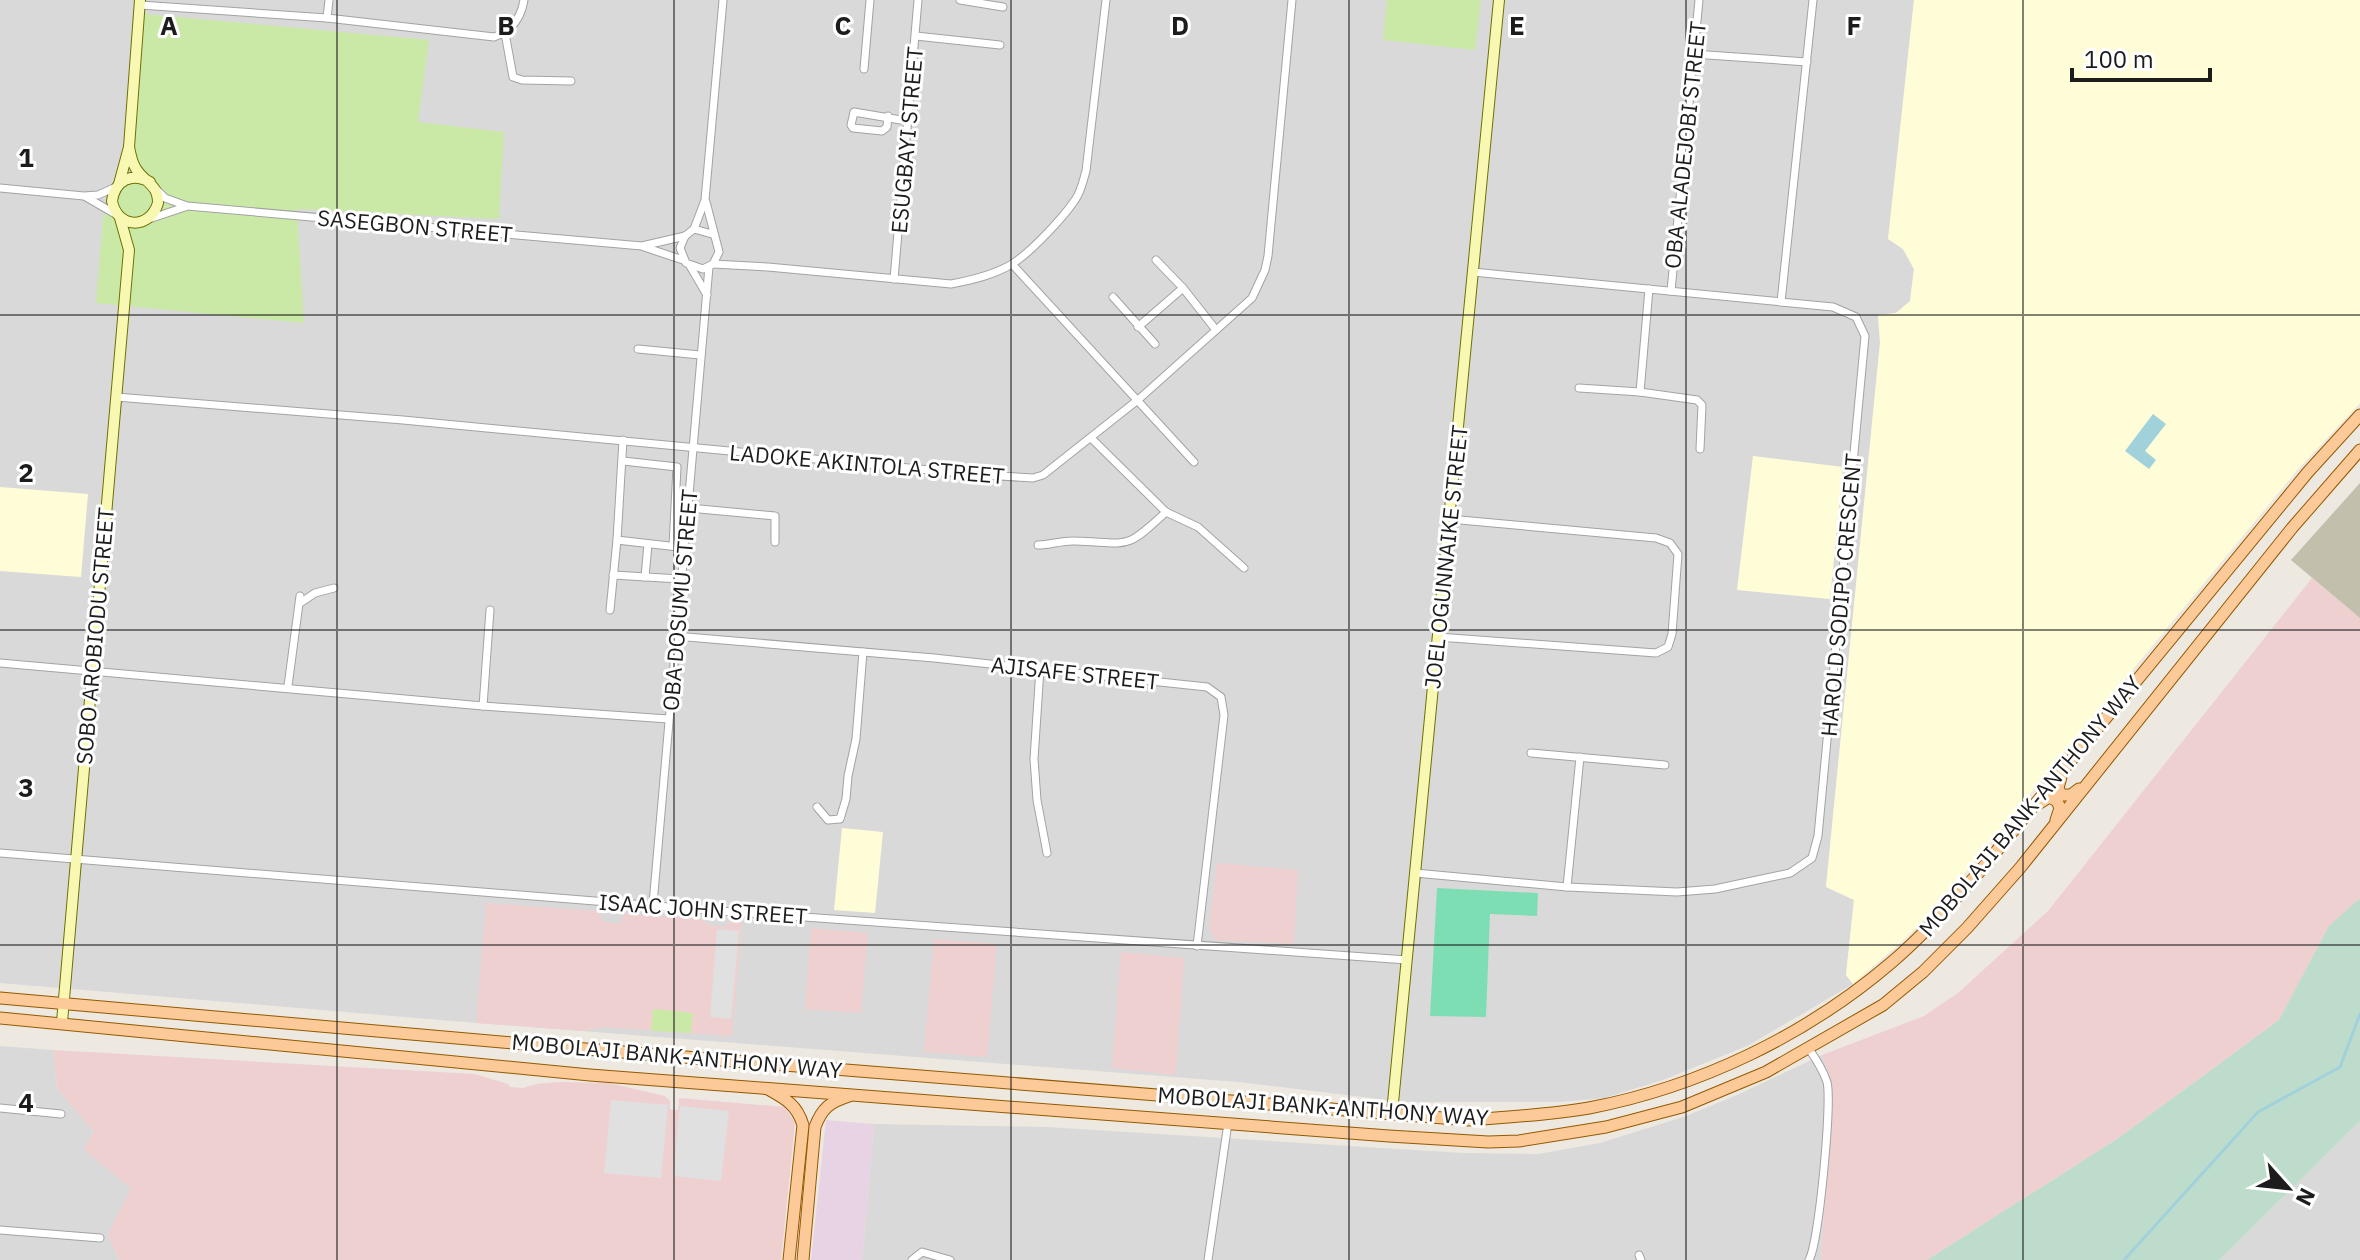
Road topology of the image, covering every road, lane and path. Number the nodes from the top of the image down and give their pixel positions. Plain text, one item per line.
1 (329, 0) edge
2 (524, 0) edge
3 (723, 0) edge
4 (870, 0) edge
5 (918, 0) edge
6 (960, 0) edge
7 (1106, 0) edge
8 (1292, 0) edge
9 (1499, 0) edge
10 (1699, 0) edge
11 (1813, 0) edge
12 (140, 2) edge
13 (1003, 7) dead end
14 (327, 18) junction
15 (505, 33) junction
16 (916, 36) junction
17 (1000, 45) dead end
18 (1693, 54) junction
19 (1807, 62) junction
20 (864, 69) dead end
21 (571, 81) dead end
22 (888, 116) junction
23 (901, 120) dead end
24 (129, 147) junction
25 (152, 185) junction
26 (118, 186) junction
27 (0, 188) edge
28 (84, 196) junction
29 (705, 200) junction
30 (187, 206) junction
31 (118, 216) junction
32 (149, 219) junction
33 (694, 229) junction
34 (712, 234) junction
35 (685, 236) junction
36 (642, 246) junction
37 (129, 250) junction
38 (683, 260) junction
39 (1156, 260) dead end
40 (1012, 264) junction
41 (711, 265) junction
42 (690, 266) junction
43 (1473, 272) junction
44 (894, 279) junction
45 (1183, 288) junction
46 (1649, 289) junction
47 (1671, 291) junction
48 (707, 295) junction
49 (1113, 297) dead end
50 (1781, 302) junction
51 (1138, 327) junction
52 (1216, 330) junction
53 (1155, 344) dead end
54 (638, 349) dead end
55 (700, 355) junction
56 (1579, 388) dead end
57 (1640, 392) junction
58 (116, 397) junction
59 (1139, 399) junction
60 (2360, 415) edge
61 (1091, 438) junction
62 (623, 440) junction
63 (693, 448) junction
64 (1700, 449) dead end
65 (2360, 450) edge
66 (623, 461) junction
67 (1194, 462) dead end
68 (689, 508) junction
69 (1166, 512) junction
70 (1449, 519) junction
71 (617, 540) junction
72 (775, 542) dead end
73 (648, 544) junction
74 (1038, 545) dead end
75 (1244, 568) dead end
76 (613, 575) junction
77 (645, 577) junction
78 (680, 579) junction
79 (334, 588) dead end
80 (490, 610) dead end
81 (610, 610) dead end
82 (675, 636) junction
83 (1438, 637) junction
84 (863, 652) junction
85 (0, 663) edge
86 (1040, 669) junction
87 (92, 670) junction
88 (288, 686) junction
89 (483, 706) junction
90 (668, 719) junction
91 (1531, 753) dead end
92 (1580, 757) junction
93 (1665, 765) dead end
94 (2068, 766) junction
95 (2088, 780) junction
96 (817, 807) dead end
97 (2032, 809) junction
98 (2054, 825) junction
99 (0, 853) edge
100 (1047, 853) dead end
101 (76, 859) junction
102 (1415, 873) junction
103 (1567, 887) junction
104 (653, 904) junction
105 (1197, 946) junction
106 (1407, 960) junction
107 (0, 998) edge
108 (64, 1003) junction
109 (0, 1018) edge
110 (62, 1022) junction
111 (548, 1046) junction
112 (594, 1049) junction
113 (1809, 1049) junction
114 (547, 1070) junction
115 (590, 1075) junction
116 (764, 1087) junction
117 (856, 1094) junction
118 (0, 1108) edge
119 (1392, 1113) junction
120 (61, 1114) dead end
121 (1228, 1123) junction
122 (0, 1230) edge
123 (100, 1238) dead end
124 (789, 1260) edge
125 (803, 1260) edge
126 (912, 1260) edge
127 (950, 1260) edge
128 (1208, 1260) edge
129 (1809, 1260) edge

1 - 14 street
2 - 15 street
3 - 29 street
4 - 20 street
5 - 16 street, ESUGBAYI STREET
6 - 13 street
7 - 40 street
8 - 52 street, LADOKE AKINTOLA STREET
9 - 43 street, JOEL OGUNNAIKE STREET
10 - 18 street, OBA ALADEJOBI STREET
11 - 19 street
12 - 14 street
12 - 24 street
14 - 15 street
15 - 21 street
16 - 17 street
16 - 44 street, ESUGBAYI STREET
18 - 19 street
18 - 47 street, OBA ALADEJOBI STREET
19 - 50 street
22 - 22 street
22 - 23 street
24 - 25 street
24 - 26 street
25 - 26 street
25 - 30 street, SASEGBON STREET
25 - 32 street
26 - 28 street
26 - 31 street
27 - 28 street
28 - 31 street
29 - 33 street
29 - 34 street
30 - 32 street, SASEGBON STREET
30 - 36 street, SASEGBON STREET
31 - 32 street
31 - 37 street, SOBO AROBIODU STREET
32 - 37 street, SOBO AROBIODU STREET
33 - 34 street
33 - 35 street
34 - 41 street
35 - 36 street, SASEGBON STREET
35 - 38 street
36 - 38 street, SASEGBON STREET
37 - 58 street, SOBO AROBIODU STREET
38 - 42 street
39 - 45 street
40 - 44 street
40 - 59 street
41 - 42 street
41 - 44 street
41 - 48 street, OBA DOSUMU STREET
42 - 48 street
43 - 46 street, HAROLD SODIPO CRESCENT
43 - 70 street, JOEL OGUNNAIKE STREET
45 - 51 street
45 - 52 street
46 - 47 street, HAROLD SODIPO CRESCENT
46 - 57 street
47 - 50 street, HAROLD SODIPO CRESCENT
48 - 55 street, OBA DOSUMU STREET
49 - 51 street
50 - 103 street, HAROLD SODIPO CRESCENT
51 - 53 street
52 - 59 street, LADOKE AKINTOLA STREET
54 - 55 street
55 - 63 street, OBA DOSUMU STREET
56 - 57 street
57 - 64 street
58 - 62 street, LADOKE AKINTOLA STREET
58 - 87 street, SOBO AROBIODU STREET
59 - 61 street, LADOKE AKINTOLA STREET
59 - 67 street
60 - 94 main road, MOBOLAJI BANK-ANTHONY WAY
61 - 63 street, LADOKE AKINTOLA STREET
61 - 69 street
62 - 63 street, LADOKE AKINTOLA STREET
62 - 66 street
63 - 68 street, OBA DOSUMU STREET
65 - 95 main road, MOBOLAJI BANK-ANTHONY WAY
66 - 71 street
66 - 73 street
68 - 72 street
68 - 78 street, OBA DOSUMU STREET
69 - 74 street
69 - 75 street
70 - 83 street, JOEL OGUNNAIKE STREET
70 - 83 street
71 - 73 street
71 - 76 street
73 - 77 street
76 - 77 street
76 - 81 street
77 - 78 street
78 - 82 street, OBA DOSUMU STREET
79 - 88 street
80 - 89 street
82 - 84 street, AJISAFE STREET
82 - 90 street, OBA DOSUMU STREET
83 - 102 street, JOEL OGUNNAIKE STREET
84 - 86 street, AJISAFE STREET
84 - 96 street
85 - 87 street
86 - 100 street
86 - 105 street, AJISAFE STREET
87 - 88 street
87 - 101 street, SOBO AROBIODU STREET
88 - 89 street
89 - 90 street
90 - 104 street, OBA DOSUMU STREET
91 - 92 street
92 - 93 street
92 - 103 street
94 - 95 main road
94 - 97 main road, MOBOLAJI BANK-ANTHONY WAY
95 - 98 main road, MOBOLAJI BANK-ANTHONY WAY
97 - 98 main road
97 - 119 main road, MOBOLAJI BANK-ANTHONY WAY
98 - 113 main road, MOBOLAJI BANK-ANTHONY WAY
99 - 101 street, ISAAC JOHN STREET
101 - 104 street, ISAAC JOHN STREET
101 - 108 street, SOBO AROBIODU STREET
102 - 103 street, HAROLD SODIPO CRESCENT
102 - 106 street, JOEL OGUNNAIKE STREET
104 - 105 street, ISAAC JOHN STREET
105 - 106 street, ISAAC JOHN STREET
106 - 119 street, JOEL OGUNNAIKE STREET
107 - 108 main road, MOBOLAJI BANK-ANTHONY WAY
108 - 110 street, SOBO AROBIODU STREET
108 - 111 main road, MOBOLAJI BANK-ANTHONY WAY
109 - 110 main road, MOBOLAJI BANK-ANTHONY WAY
110 - 114 main road, MOBOLAJI BANK-ANTHONY WAY
111 - 112 main road, MOBOLAJI BANK-ANTHONY WAY
111 - 114 main road
112 - 115 main road
112 - 119 main road, MOBOLAJI BANK-ANTHONY WAY
113 - 121 main road, MOBOLAJI BANK-ANTHONY WAY
113 - 129 street
114 - 115 main road, MOBOLAJI BANK-ANTHONY WAY
115 - 116 main road, MOBOLAJI BANK-ANTHONY WAY
116 - 117 main road, MOBOLAJI BANK-ANTHONY WAY
116 - 124 main road
117 - 121 main road, MOBOLAJI BANK-ANTHONY WAY
117 - 125 main road
118 - 120 street
121 - 128 street
122 - 123 street
126 - 127 street

